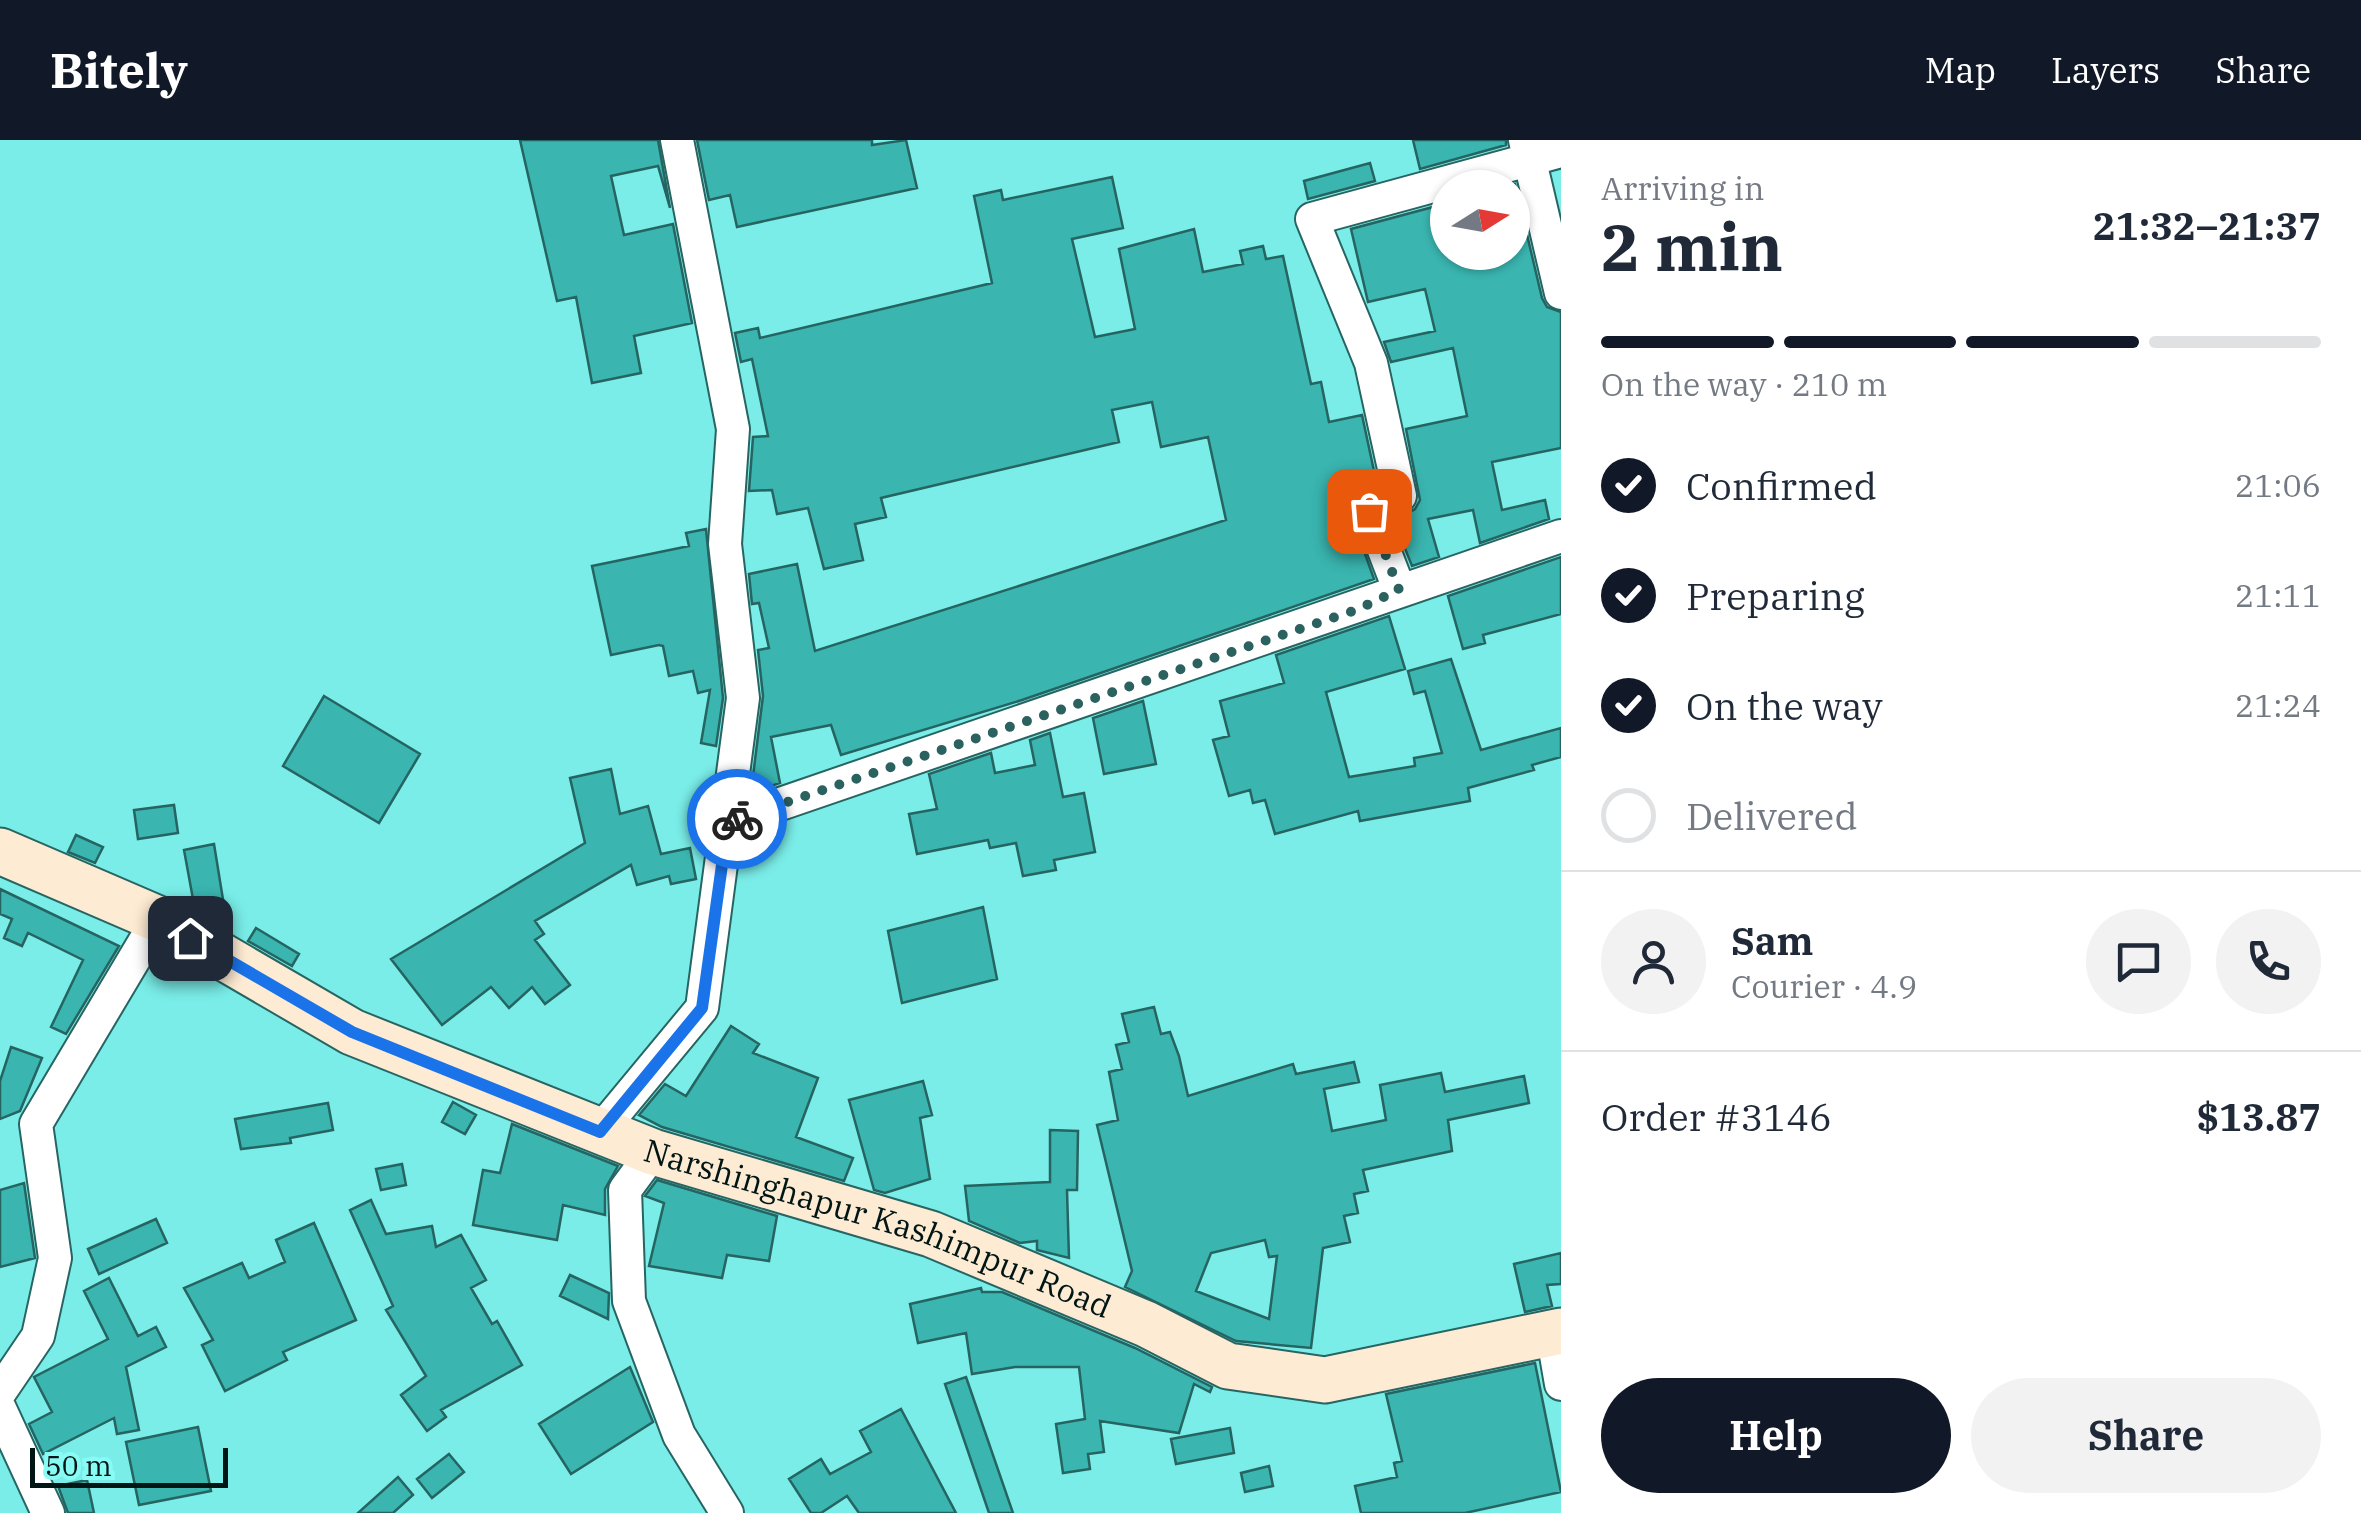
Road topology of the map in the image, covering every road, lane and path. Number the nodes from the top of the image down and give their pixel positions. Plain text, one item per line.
1 (677, 140) edge
2 (1539, 149) edge
3 (1561, 293) edge
4 (1561, 536) edge
5 (1399, 590) junction
6 (728, 822) junction
7 (0, 851) edge
8 (158, 918) junction
9 (600, 1132) junction
10 (654, 1152) junction
11 (1556, 1332) edge
12 (1561, 1384) edge
13 (0, 1392) edge
14 (0, 1409) edge
15 (48, 1513) edge
16 (727, 1513) edge

1 - 6 street
2 - 3 street
2 - 5 street
4 - 5 street
5 - 6 street
6 - 9 street
7 - 8 street, Narshinghapur Kashimpur Road
8 - 9 street, Narshinghapur Kashimpur Road
8 - 13 street
9 - 10 street, Narshinghapur Kashimpur Road
10 - 11 street, Narshinghapur Kashimpur Road
10 - 16 street
11 - 12 street
14 - 15 street

